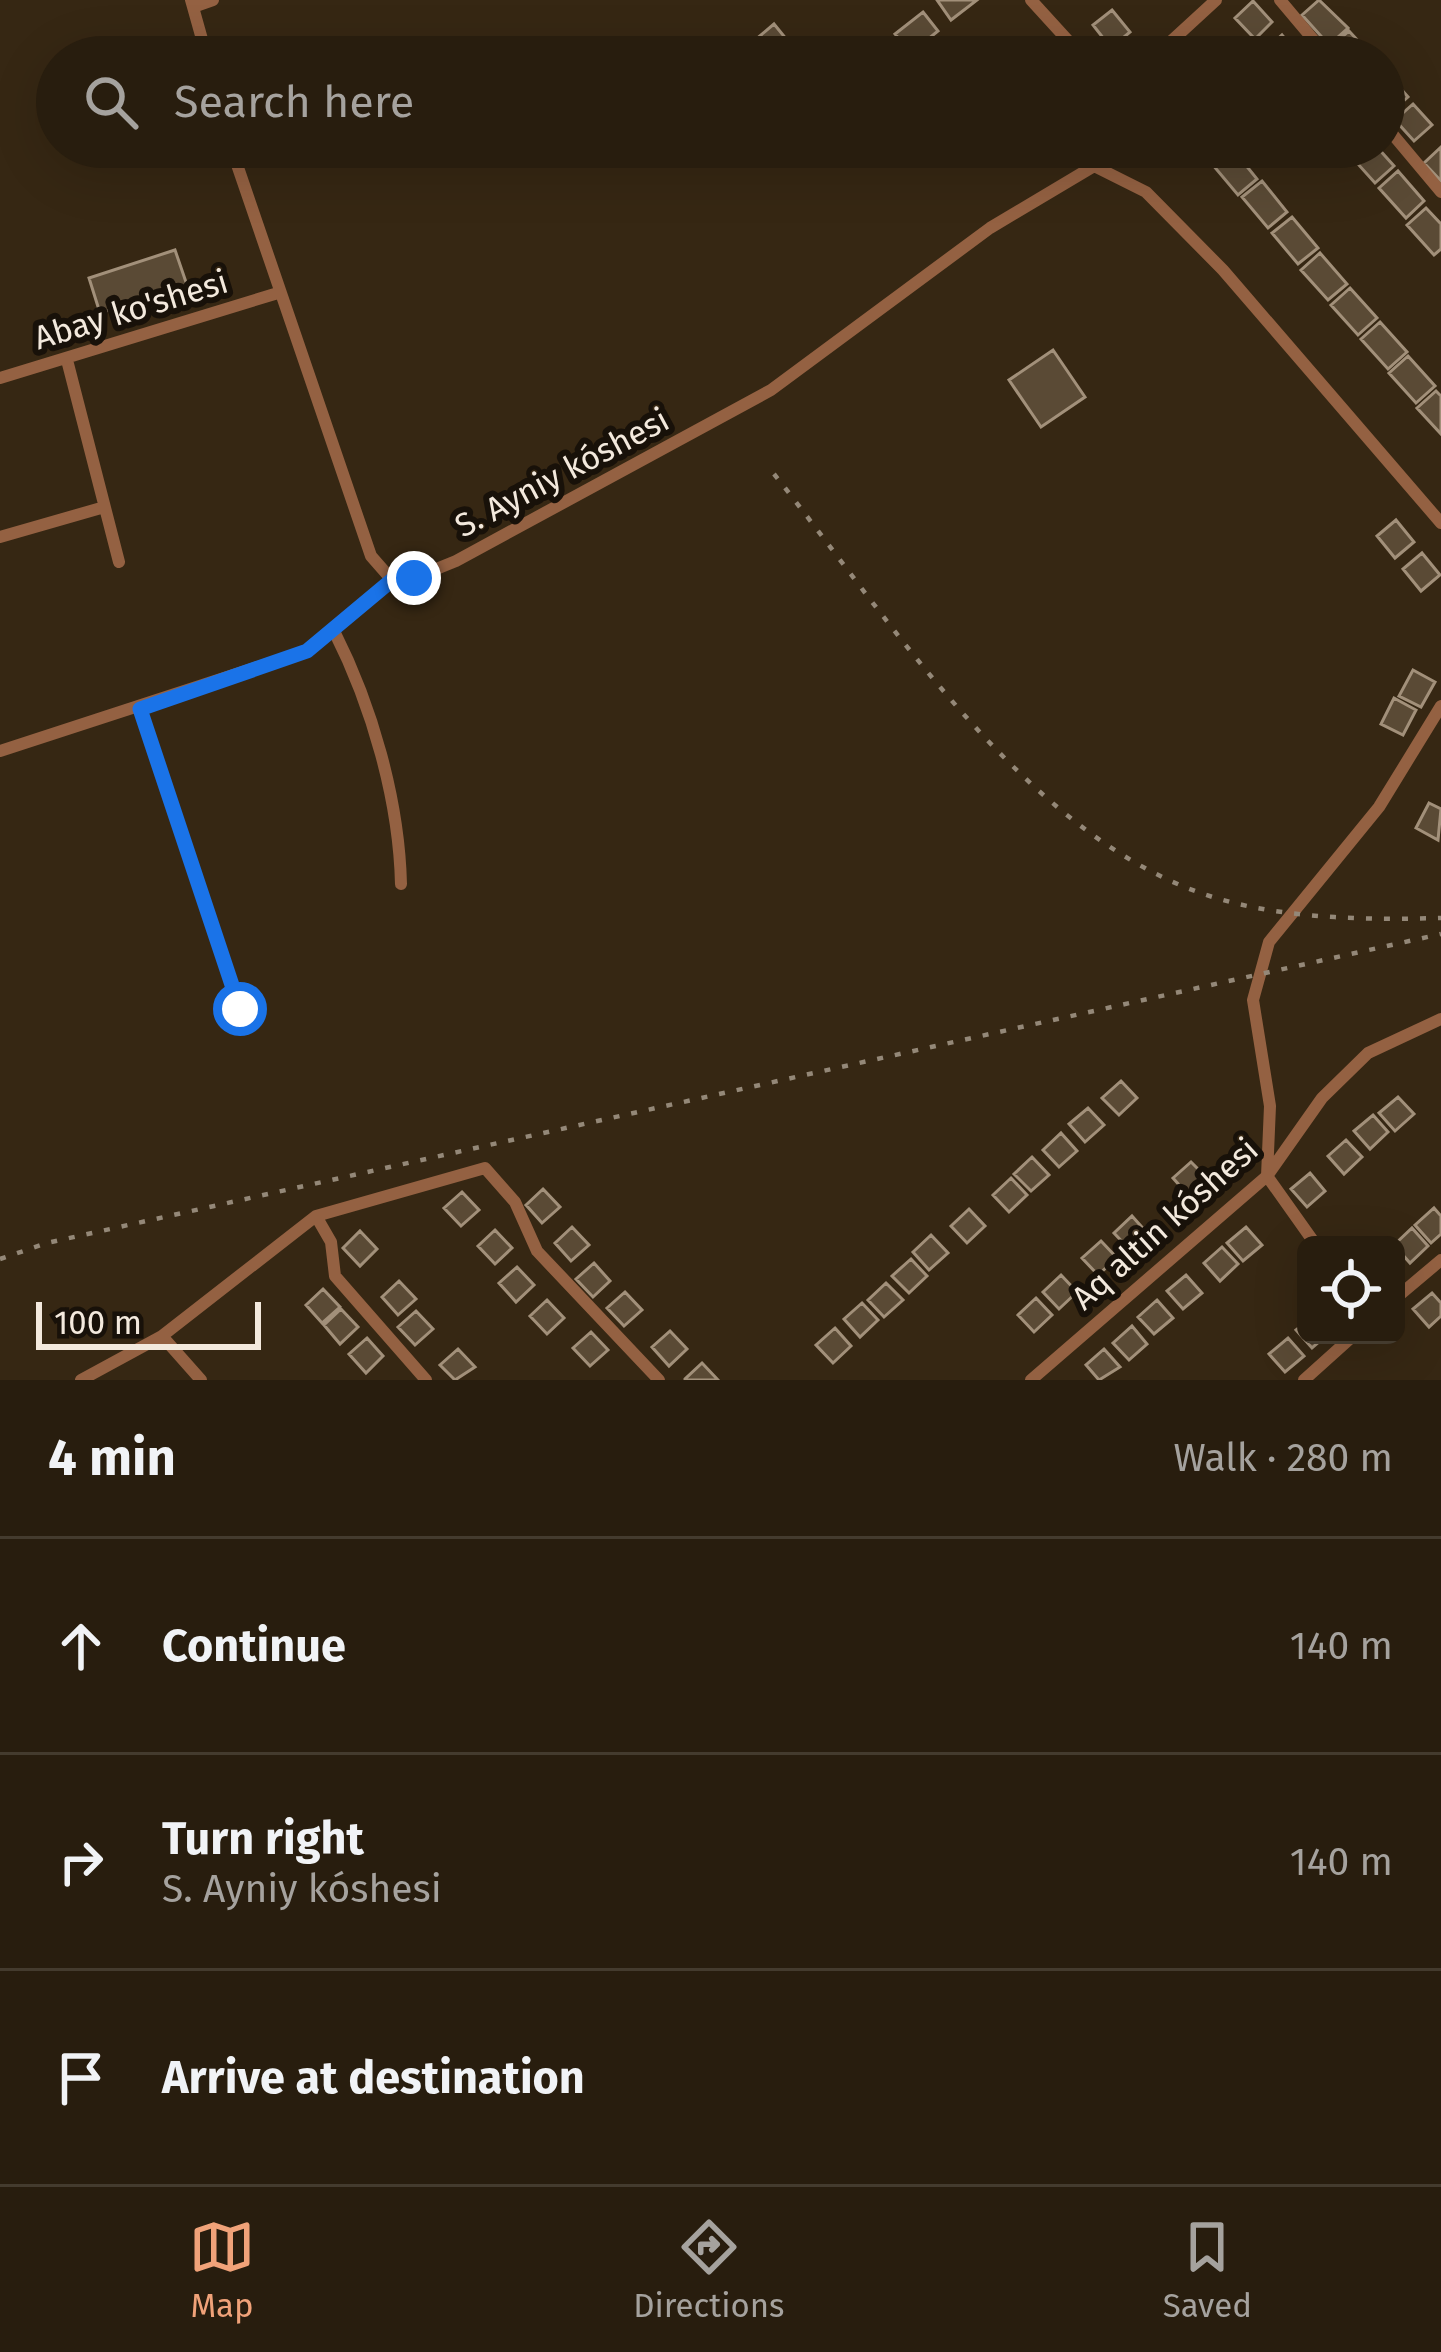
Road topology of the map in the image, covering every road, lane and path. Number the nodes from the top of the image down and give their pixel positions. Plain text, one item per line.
1 (212, 0) edge
2 (1030, 0) edge
3 (1216, 0) edge
4 (1280, 0) edge
5 (192, 3) edge
6 (201, 36) edge
7 (1063, 36) edge
8 (1177, 36) edge
9 (1310, 36) edge
10 (1405, 149) edge
11 (238, 168) edge
12 (1091, 168) edge
13 (1098, 168) edge
14 (1441, 192) edge
15 (278, 293) junction
16 (67, 359) junction
17 (0, 378) edge
18 (101, 508) junction
19 (1441, 523) edge
20 (0, 537) edge
21 (119, 562) dead end
22 (392, 580) junction
23 (334, 631) junction
24 (1441, 706) edge
25 (140, 709) junction
26 (0, 751) edge
27 (401, 884) dead end
28 (240, 1009) dead end
29 (1441, 1018) edge
30 (1268, 1176) junction
31 (316, 1216) junction
32 (1310, 1236) edge
33 (1441, 1260) edge
34 (1405, 1290) edge
35 (161, 1336) junction
36 (1344, 1344) edge
37 (81, 1380) edge
38 (201, 1380) edge
39 (426, 1380) edge
40 (659, 1380) edge
41 (1031, 1380) edge
42 (1304, 1380) edge

1 - 5 street
2 - 7 street
3 - 8 street
4 - 9 street
5 - 6 street
10 - 14 street
11 - 15 street
12 - 22 street, S. Ayniy kóshesi
13 - 19 street
15 - 16 street, Abay ko'shesi
15 - 22 street
16 - 17 street, Abay ko'shesi
16 - 18 street
18 - 20 street
18 - 21 street
22 - 23 street, S. Ayniy kóshesi
23 - 25 street, S. Ayniy kóshesi
23 - 27 street
24 - 30 street
25 - 26 street, S. Ayniy kóshesi
25 - 28 street
29 - 30 street, Aq altin kóshesi
30 - 32 street
30 - 41 street, Aq altin kóshesi
31 - 35 street
31 - 39 street
31 - 40 street
33 - 34 street
35 - 37 street
35 - 38 street
36 - 42 street

